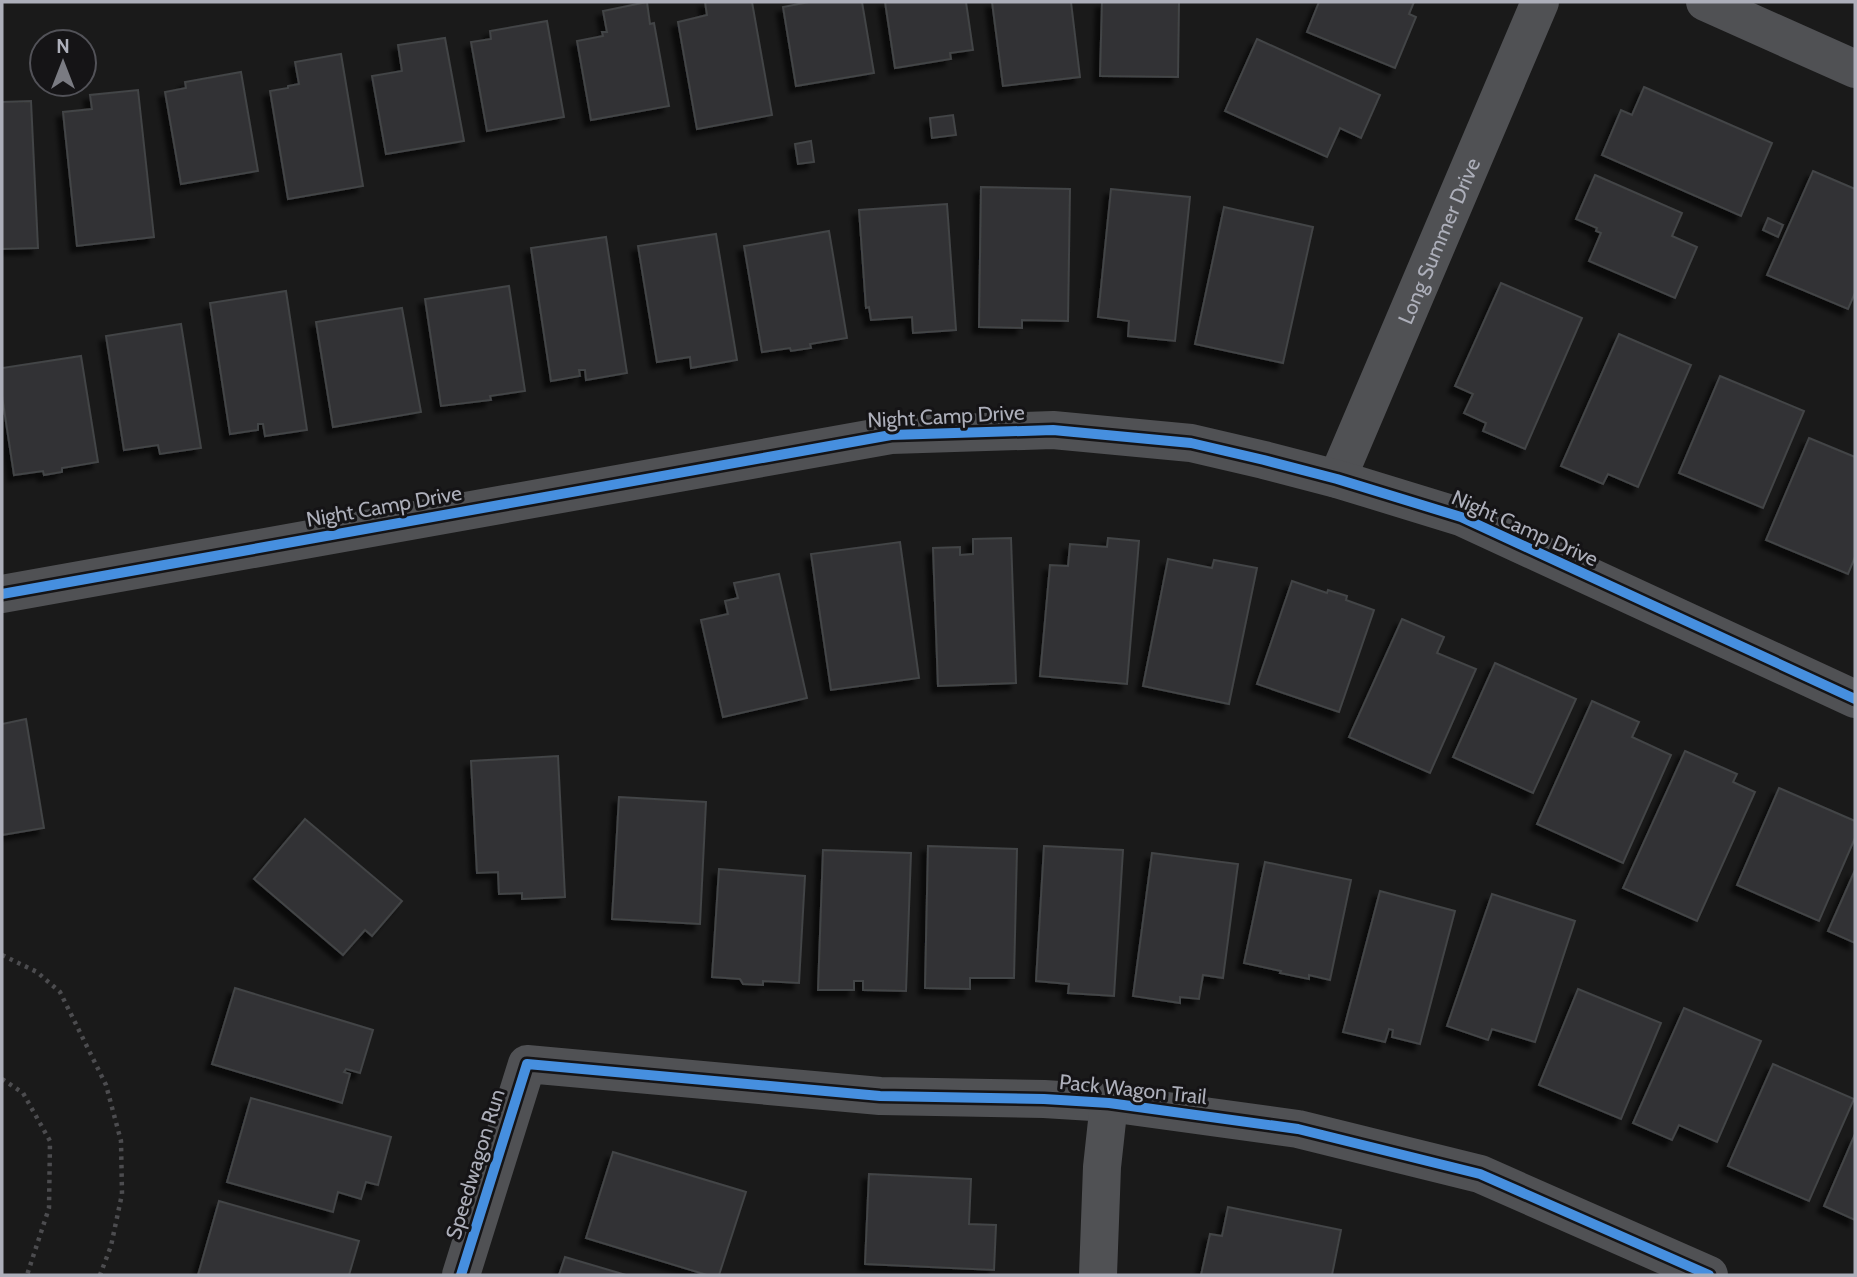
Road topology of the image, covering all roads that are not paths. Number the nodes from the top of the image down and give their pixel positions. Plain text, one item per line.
1 (1539, 2) edge
2 (1705, 2) edge
3 (1855, 69) edge
4 (1337, 479) junction
5 (2, 594) edge
6 (1855, 698) edge
7 (527, 1064) joint
8 (1110, 1103) junction
9 (461, 1275) edge
10 (1098, 1275) edge
11 (1709, 1275) edge

1 - 4 street, Long Summer Drive
2 - 3 street
4 - 5 street, Night Camp Drive
4 - 6 street, Night Camp Drive
7 - 8 street, Pack Wagon Trail
7 - 9 street, Speedwagon Run
8 - 10 street
8 - 11 street, Pack Wagon Trail

